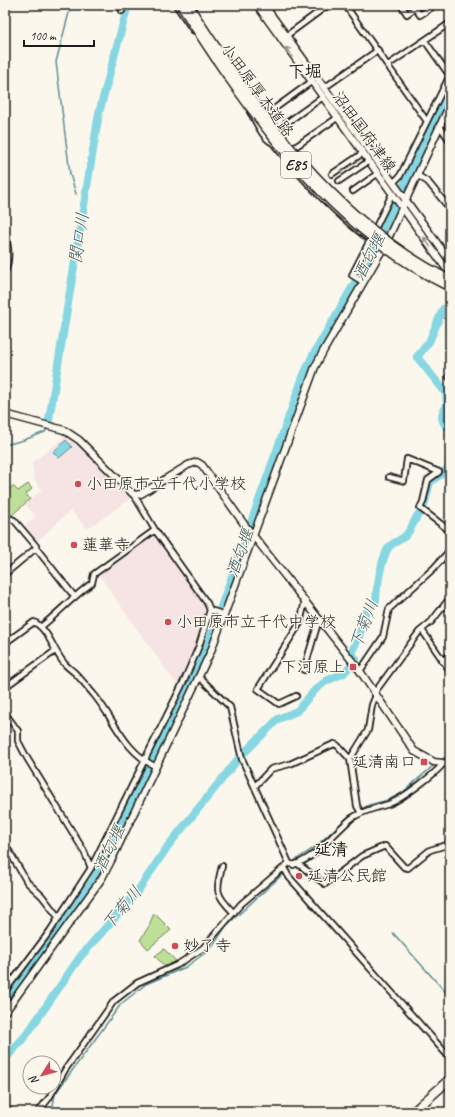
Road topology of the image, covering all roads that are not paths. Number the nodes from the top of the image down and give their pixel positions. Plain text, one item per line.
1 (124, 5) edge
2 (176, 5) edge
3 (181, 5) edge
4 (193, 5) edge
5 (257, 5) edge
6 (264, 5) edge
7 (328, 5) edge
8 (344, 5) edge
9 (401, 5) edge
10 (429, 5) edge
11 (122, 11) dead end
12 (450, 23) edge
13 (286, 36) junction
14 (425, 41) junction
15 (378, 50) junction
16 (388, 66) junction
17 (450, 74) edge
18 (311, 82) junction
19 (324, 88) junction
20 (323, 97) junction
21 (450, 104) edge
22 (274, 109) dead end
23 (337, 118) junction
24 (426, 120) junction
25 (285, 124) dead end
26 (440, 126) junction
27 (450, 141) edge
28 (295, 147) dead end
29 (363, 153) junction
30 (369, 161) junction
31 (332, 174) dead end
32 (378, 174) junction
33 (416, 175) junction
34 (339, 181) dead end
35 (393, 183) junction
36 (353, 191) dead end
37 (393, 195) junction
38 (404, 199) junction
39 (401, 206) junction
40 (450, 210) edge
41 (6, 239) edge
42 (370, 240) junction
43 (450, 261) edge
44 (5, 272) edge
45 (450, 274) edge
46 (450, 280) edge
47 (363, 282) junction
48 (450, 287) edge
49 (5, 414) edge
50 (389, 477) dead end
51 (134, 495) junction
52 (6, 517) edge
53 (155, 530) junction
54 (450, 531) edge
55 (253, 536) junction
56 (36, 548) junction
57 (450, 550) edge
58 (5, 574) edge
59 (74, 596) junction
60 (450, 598) edge
61 (305, 601) junction
62 (212, 610) junction
63 (224, 615) junction
64 (319, 619) junction
65 (42, 626) junction
66 (422, 630) junction
67 (5, 643) edge
68 (55, 651) junction
69 (450, 656) edge
70 (442, 661) junction
71 (304, 670) dead end
72 (360, 671) junction
73 (450, 671) edge
74 (200, 678) junction
75 (5, 687) edge
76 (376, 693) junction
77 (296, 696) dead end
78 (5, 712) edge
79 (350, 759) junction
80 (144, 761) junction
81 (443, 764) junction
82 (450, 764) edge
83 (156, 767) junction
84 (255, 786) junction
85 (360, 811) junction
86 (5, 844) edge
87 (450, 844) edge
88 (289, 863) junction
89 (298, 864) junction
90 (222, 866) dead end
91 (91, 868) junction
92 (284, 868) junction
93 (233, 912) junction
94 (59, 918) junction
95 (5, 971) edge
96 (12, 982) junction
97 (5, 991) edge
98 (5, 1012) edge
99 (450, 1058) edge
100 (450, 1079) edge
101 (5, 1111) edge
102 (11, 1112) edge
103 (38, 1112) edge
104 (413, 1112) edge

1 - 11 street
2 - 42 street
3 - 48 highway, 小田原厚木道路 / E85, bridge
4 - 46 highway, 小田原厚木道路 / E85, bridge
18 -> 5 main road, 沼田国府津線
6 - 13 main road, 沼田国府津線
7 - 13 street
8 - 15 street
9 - 10 street
12 - 14 street
13 - 19 main road, 沼田国府津線
14 - 16 street
14 - 17 street
15 - 16 street
15 - 19 street
16 - 24 street
17 - 24 street
18 - 20 main road, 沼田国府津線
18 - 22 street
19 - 35 main road, 沼田国府津線
20 - 23 main road, 沼田国府津線
20 - 25 street
21 - 26 main road
23 - 28 street
23 - 29 main road, 沼田国府津線
24 - 35 street
26 - 27 street
26 - 33 main road
29 - 30 main road, 沼田国府津線
29 - 31 street
30 - 32 main road, 沼田国府津線
30 - 34 street
32 - 36 street
32 - 37 main road, 沼田国府津線
33 - 38 main road
33 - 40 street
35 - 38 main road, 沼田国府津線
37 - 39 main road, 沼田国府津線
37 - 42 street
38 - 39 main road
38 - 43 main road, 沼田国府津線
45 -> 39 main road, 沼田国府津線
39 - 47 main road
41 - 44 street
42 - 47 street
47 - 55 main road
49 - 51 main road
50 - 54 street
51 - 53 street
51 - 55 main road
52 - 56 street
53 - 59 street
53 - 62 street
55 - 61 main road
55 - 63 main road
56 - 58 street
56 - 59 street
57 - 72 street
59 - 65 street
60 - 66 street
61 - 64 main road
61 - 77 street
62 - 63 street
62 - 80 street
63 - 74 main road
64 - 71 street
64 - 72 main road
65 - 67 street
65 - 68 street
66 - 70 street
66 - 76 street
68 - 75 street
68 - 80 street
69 - 70 street
70 - 73 street
72 - 76 main road
74 - 83 main road
74 - 84 street
76 - 79 street
76 - 81 main road
78 - 91 street
79 - 84 street
79 - 85 street
80 - 83 street
80 - 91 street
81 - 82 main road
81 - 85 street
83 - 98 main road
84 - 88 street
85 - 89 street
86 - 94 street
87 - 89 street
88 - 89 street
88 - 92 street
90 - 93 street
91 - 94 street
92 - 93 street
92 - 99 street
93 - 103 street
94 - 96 street
95 - 96 street
96 - 97 street
100 - 104 highway
101 - 102 main road

